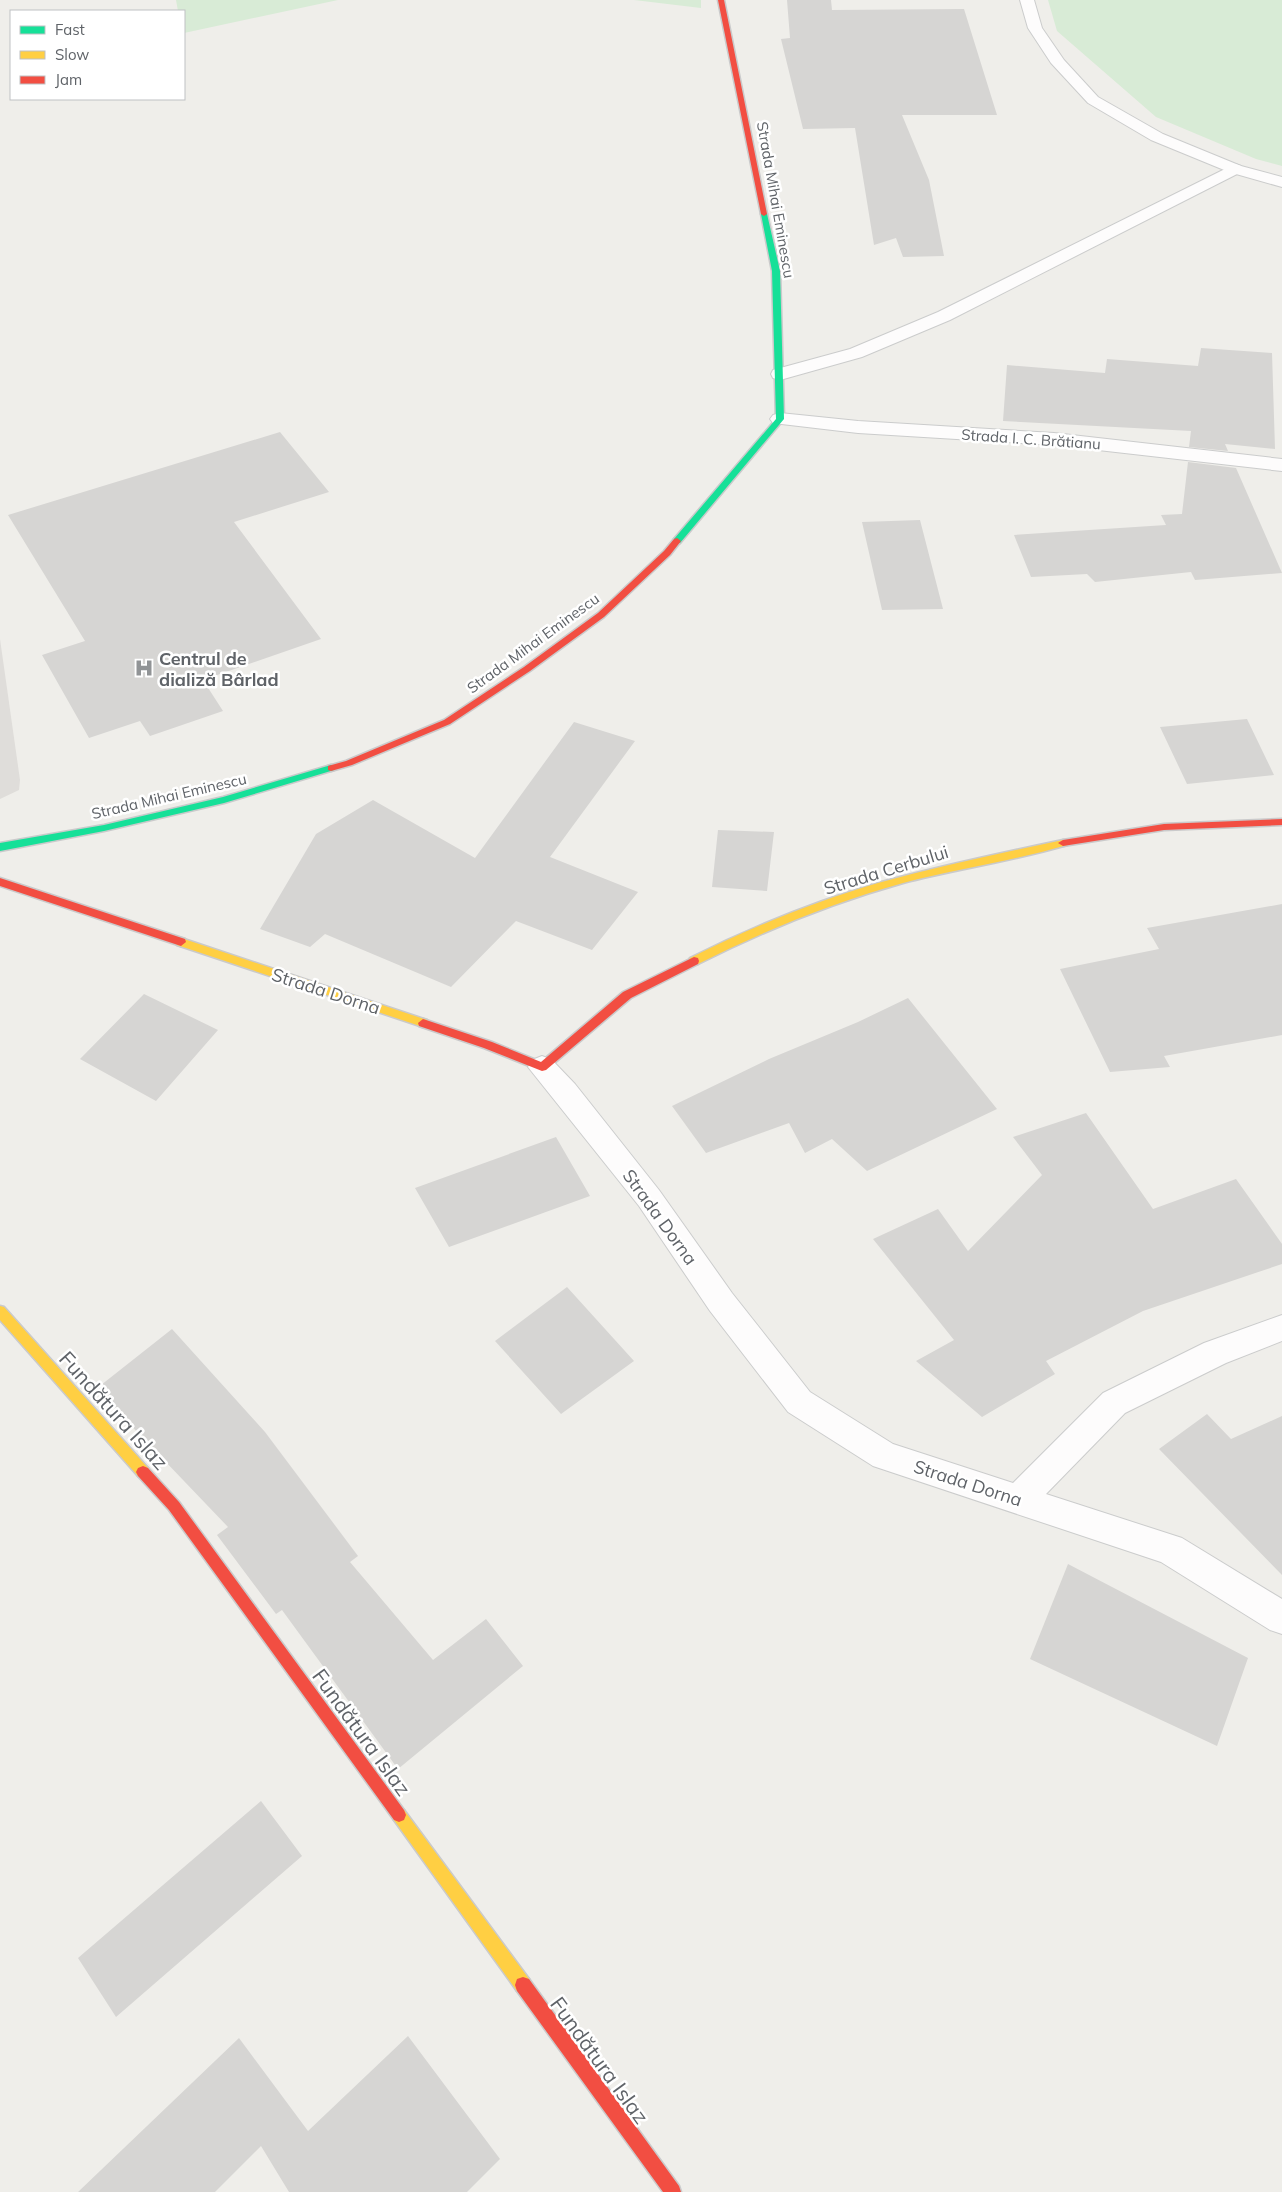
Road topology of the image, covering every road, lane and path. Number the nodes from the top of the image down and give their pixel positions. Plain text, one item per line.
1 (721, 0) edge
2 (1027, 0) edge
3 (1235, 169) junction
4 (1282, 182) edge
5 (780, 374) junction
6 (780, 419) junction
7 (1282, 465) edge
8 (1282, 822) edge
9 (0, 847) edge
10 (0, 882) edge
11 (542, 1067) junction
12 (0, 1311) edge
13 (1282, 1328) edge
14 (1019, 1499) junction
15 (1282, 1618) edge
16 (673, 2192) edge

1 - 5 main road, Strada Mihai Eminescu
2 - 3 street
3 - 4 street
3 - 5 street
5 - 6 main road, Strada Mihai Eminescu
6 - 7 street, Strada I. C. Brătianu
6 - 9 main road, Strada Mihai Eminescu
8 - 11 main road, Strada Cerbului
10 - 11 main road, Strada Dorna
11 - 14 street, Strada Dorna
12 - 16 main road, Fundătura Islaz
13 - 14 street
14 - 15 street, Strada Dorna

